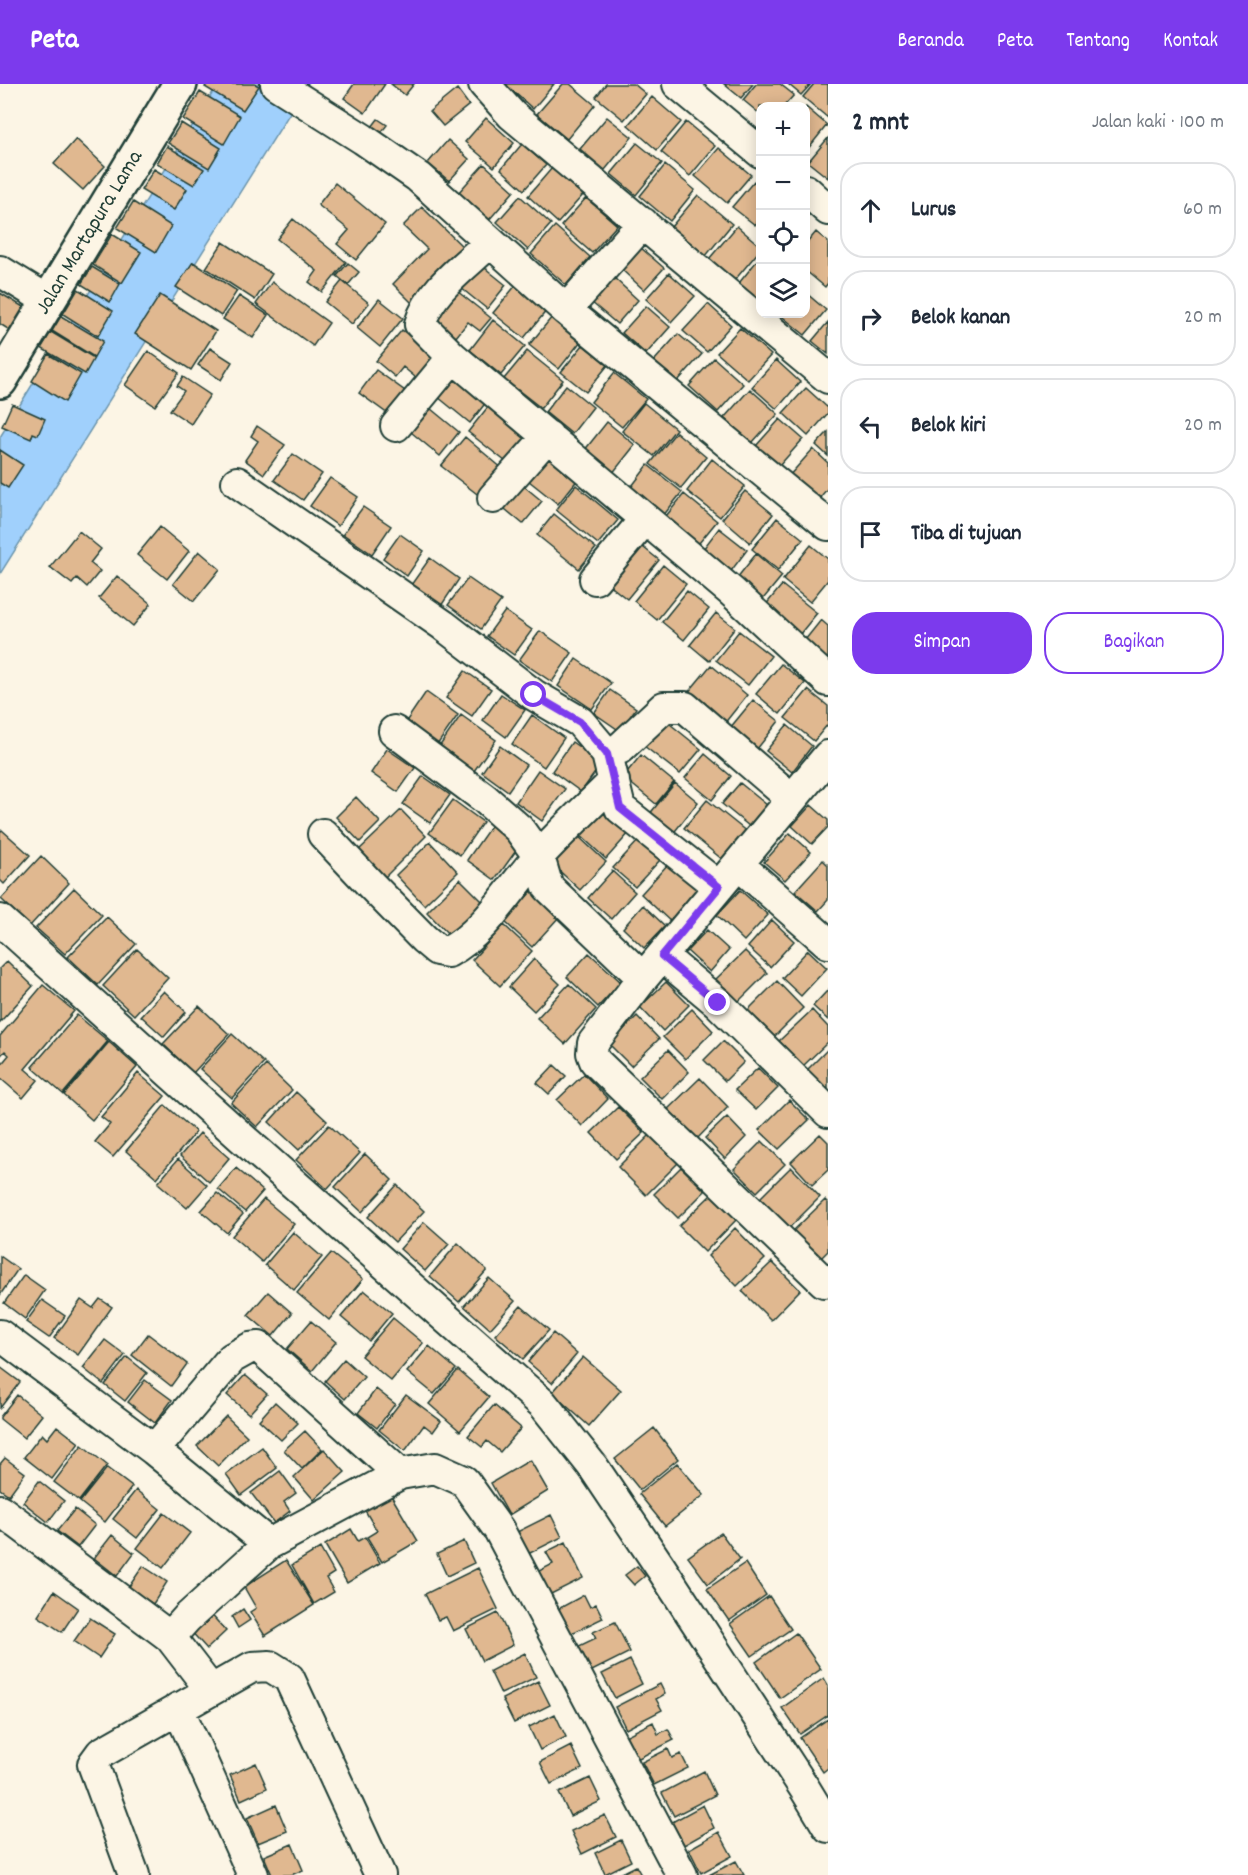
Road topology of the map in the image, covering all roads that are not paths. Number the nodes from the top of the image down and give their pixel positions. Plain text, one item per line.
1 (180, 84) edge
2 (276, 84) edge
3 (484, 84) edge
4 (678, 84) edge
5 (756, 149) edge
6 (810, 194) edge
7 (828, 210) edge
8 (643, 223) junction
9 (489, 243) junction
10 (0, 271) edge
11 (0, 284) edge
12 (46, 305) junction
13 (566, 310) junction
14 (453, 357) junction
15 (828, 378) edge
16 (0, 381) edge
17 (396, 426) dead end
18 (548, 436) junction
19 (237, 482) dead end
20 (492, 498) dead end
21 (645, 519) junction
22 (828, 525) edge
23 (595, 579) dead end
24 (828, 681) edge
25 (394, 731) dead end
26 (610, 767) junction
27 (824, 770) edge
28 (792, 799) junction
29 (323, 834) dead end
30 (538, 857) junction
31 (738, 864) junction
32 (719, 887) junction
33 (0, 920) edge
34 (828, 943) edge
35 (652, 967) junction
36 (828, 1112) edge
37 (824, 1282) dead end
38 (0, 1335) edge
39 (153, 1450) junction
40 (400, 1474) junction
41 (0, 1510) edge
42 (269, 1544) junction
43 (170, 1637) junction
44 (210, 1689) junction
45 (178, 1708) junction
46 (828, 1827) edge
47 (134, 1875) edge
48 (254, 1875) edge
49 (380, 1875) edge
50 (682, 1875) edge

1 - 12 main road, Jalan Martapura Lama
2 - 9 street
3 - 8 street
4 - 5 street
6 - 7 street
8 - 13 street
8 - 15 street
9 - 13 street
9 - 14 street
10 - 12 street
11 - 12 street
12 - 16 main road, Jalan Martapura Lama
13 - 22 street
14 - 17 street
14 - 18 street
18 - 20 street
18 - 21 street
19 - 26 street
21 - 23 street
21 - 24 street
25 - 30 street
26 - 28 street
26 - 30 street
26 - 32 street
27 - 28 street
28 - 31 street
29 - 30 street
30 - 35 street
31 - 32 street
31 - 34 street
32 - 35 street
33 - 46 street
35 - 36 street
35 - 37 street
38 - 39 street
39 - 40 street
39 - 42 street
40 - 42 street
40 - 50 street
41 - 43 street
42 - 43 street
43 - 44 street
44 - 45 street
44 - 49 street
45 - 47 street
45 - 48 street

